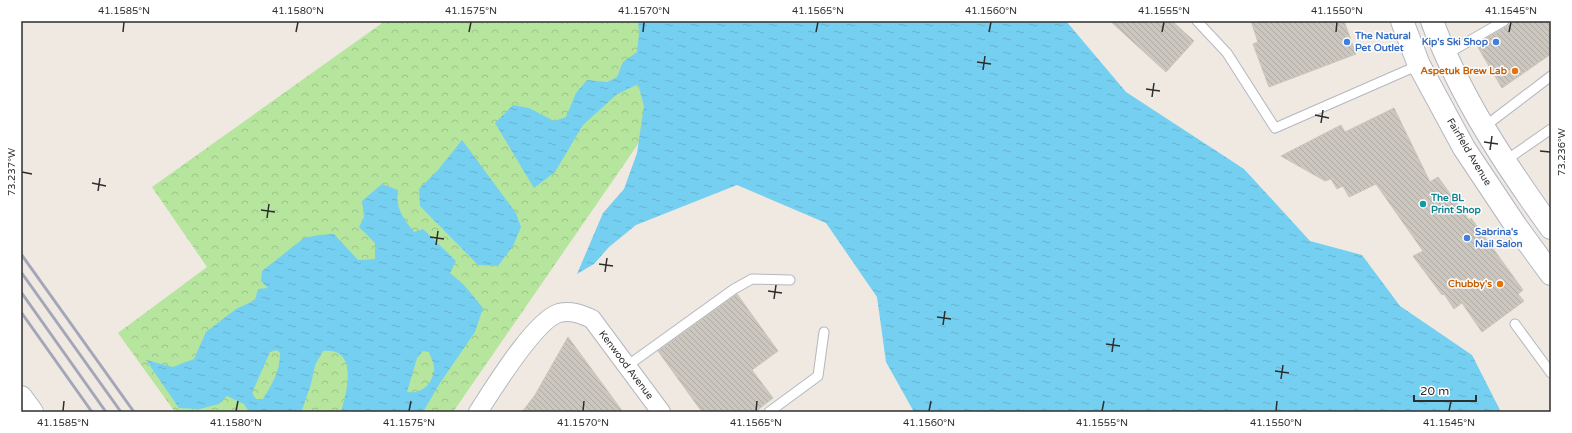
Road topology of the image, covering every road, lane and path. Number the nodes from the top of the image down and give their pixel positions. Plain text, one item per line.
1 (1197, 21) edge
2 (1402, 21) edge
3 (1432, 21) edge
4 (1504, 21) edge
5 (1445, 55) junction
6 (1419, 65) junction
7 (1551, 76) edge
8 (1483, 128) junction
9 (1551, 129) edge
10 (1504, 161) junction
11 (1551, 228) edge
12 (1551, 274) edge
13 (790, 280) dead end
14 (1515, 324) dead end
15 (824, 332) dead end
16 (627, 366) junction
17 (1551, 372) edge
18 (21, 397) edge
19 (32, 412) edge
20 (478, 412) edge
21 (661, 412) edge
22 (768, 412) edge

1 - 6 lane
2 - 6 main road, Fairfield Avenue
3 - 5 main road
4 - 5 lane
5 - 6 main road
5 - 8 main road
6 - 12 main road, Fairfield Avenue
7 - 8 lane
8 - 10 main road
9 - 10 lane
10 - 11 main road
13 - 16 lane
14 - 17 lane
15 - 22 lane
16 - 20 street, Kenwood Avenue
16 - 21 street, Kenwood Avenue
18 - 19 main road

